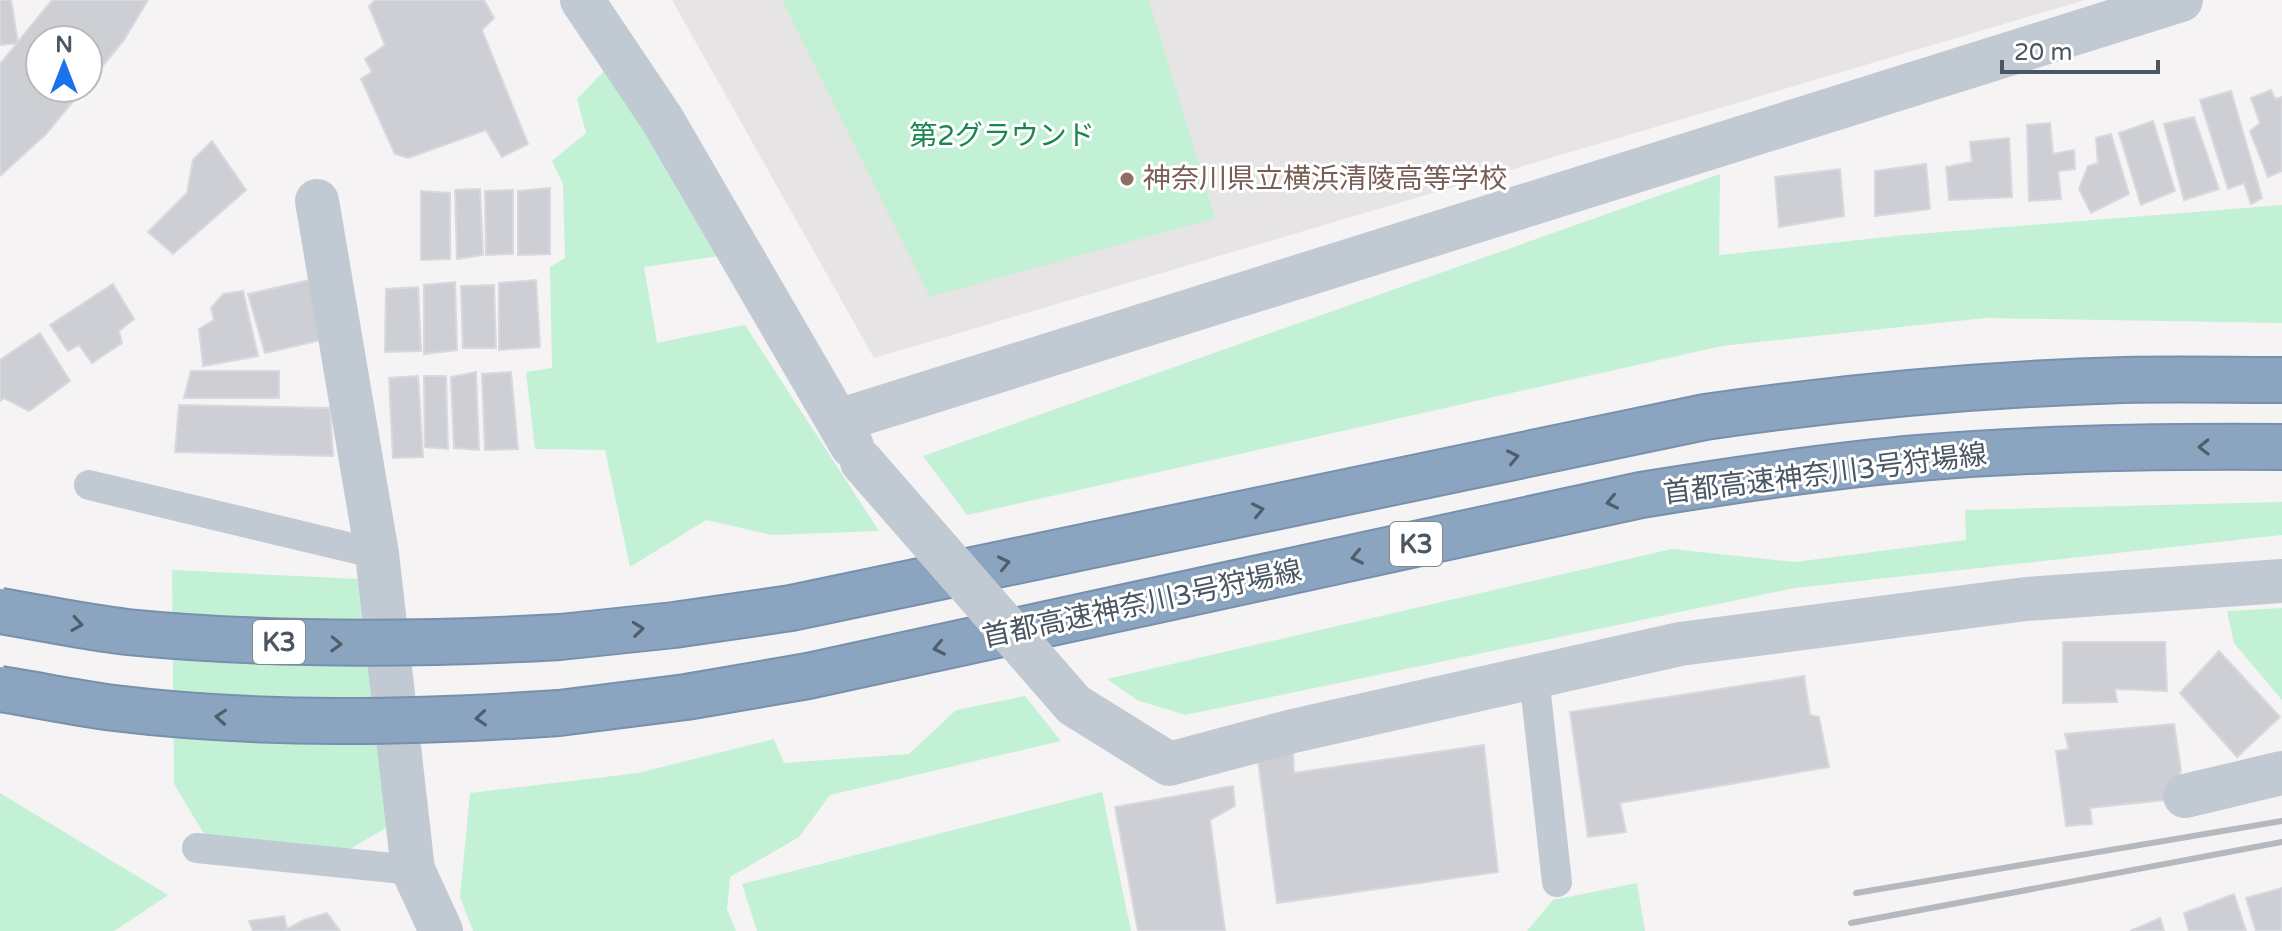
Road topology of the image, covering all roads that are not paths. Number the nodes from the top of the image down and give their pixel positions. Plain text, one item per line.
1 (582, 0) edge
2 (2181, 0) edge
3 (317, 201) dead end
4 (2282, 380) edge
5 (838, 421) junction
6 (2282, 447) edge
7 (89, 485) dead end
8 (377, 554) junction
9 (2282, 581) edge
10 (0, 611) edge
11 (1534, 677) junction
12 (0, 689) edge
13 (2282, 773) edge
14 (2185, 796) dead end
15 (197, 848) dead end
16 (413, 870) junction
17 (1557, 882) dead end
18 (441, 931) edge

1 - 5 street
2 - 5 street
3 - 8 street
10 -> 4 highway, K3, bridge
5 - 11 street, bridge
6 -> 12 highway, 首都高速神奈川3号狩場線 / K3, bridge
7 - 8 lane
8 - 16 street
9 - 11 street
11 - 17 lane
13 - 14 street
15 - 16 lane
16 - 18 street

